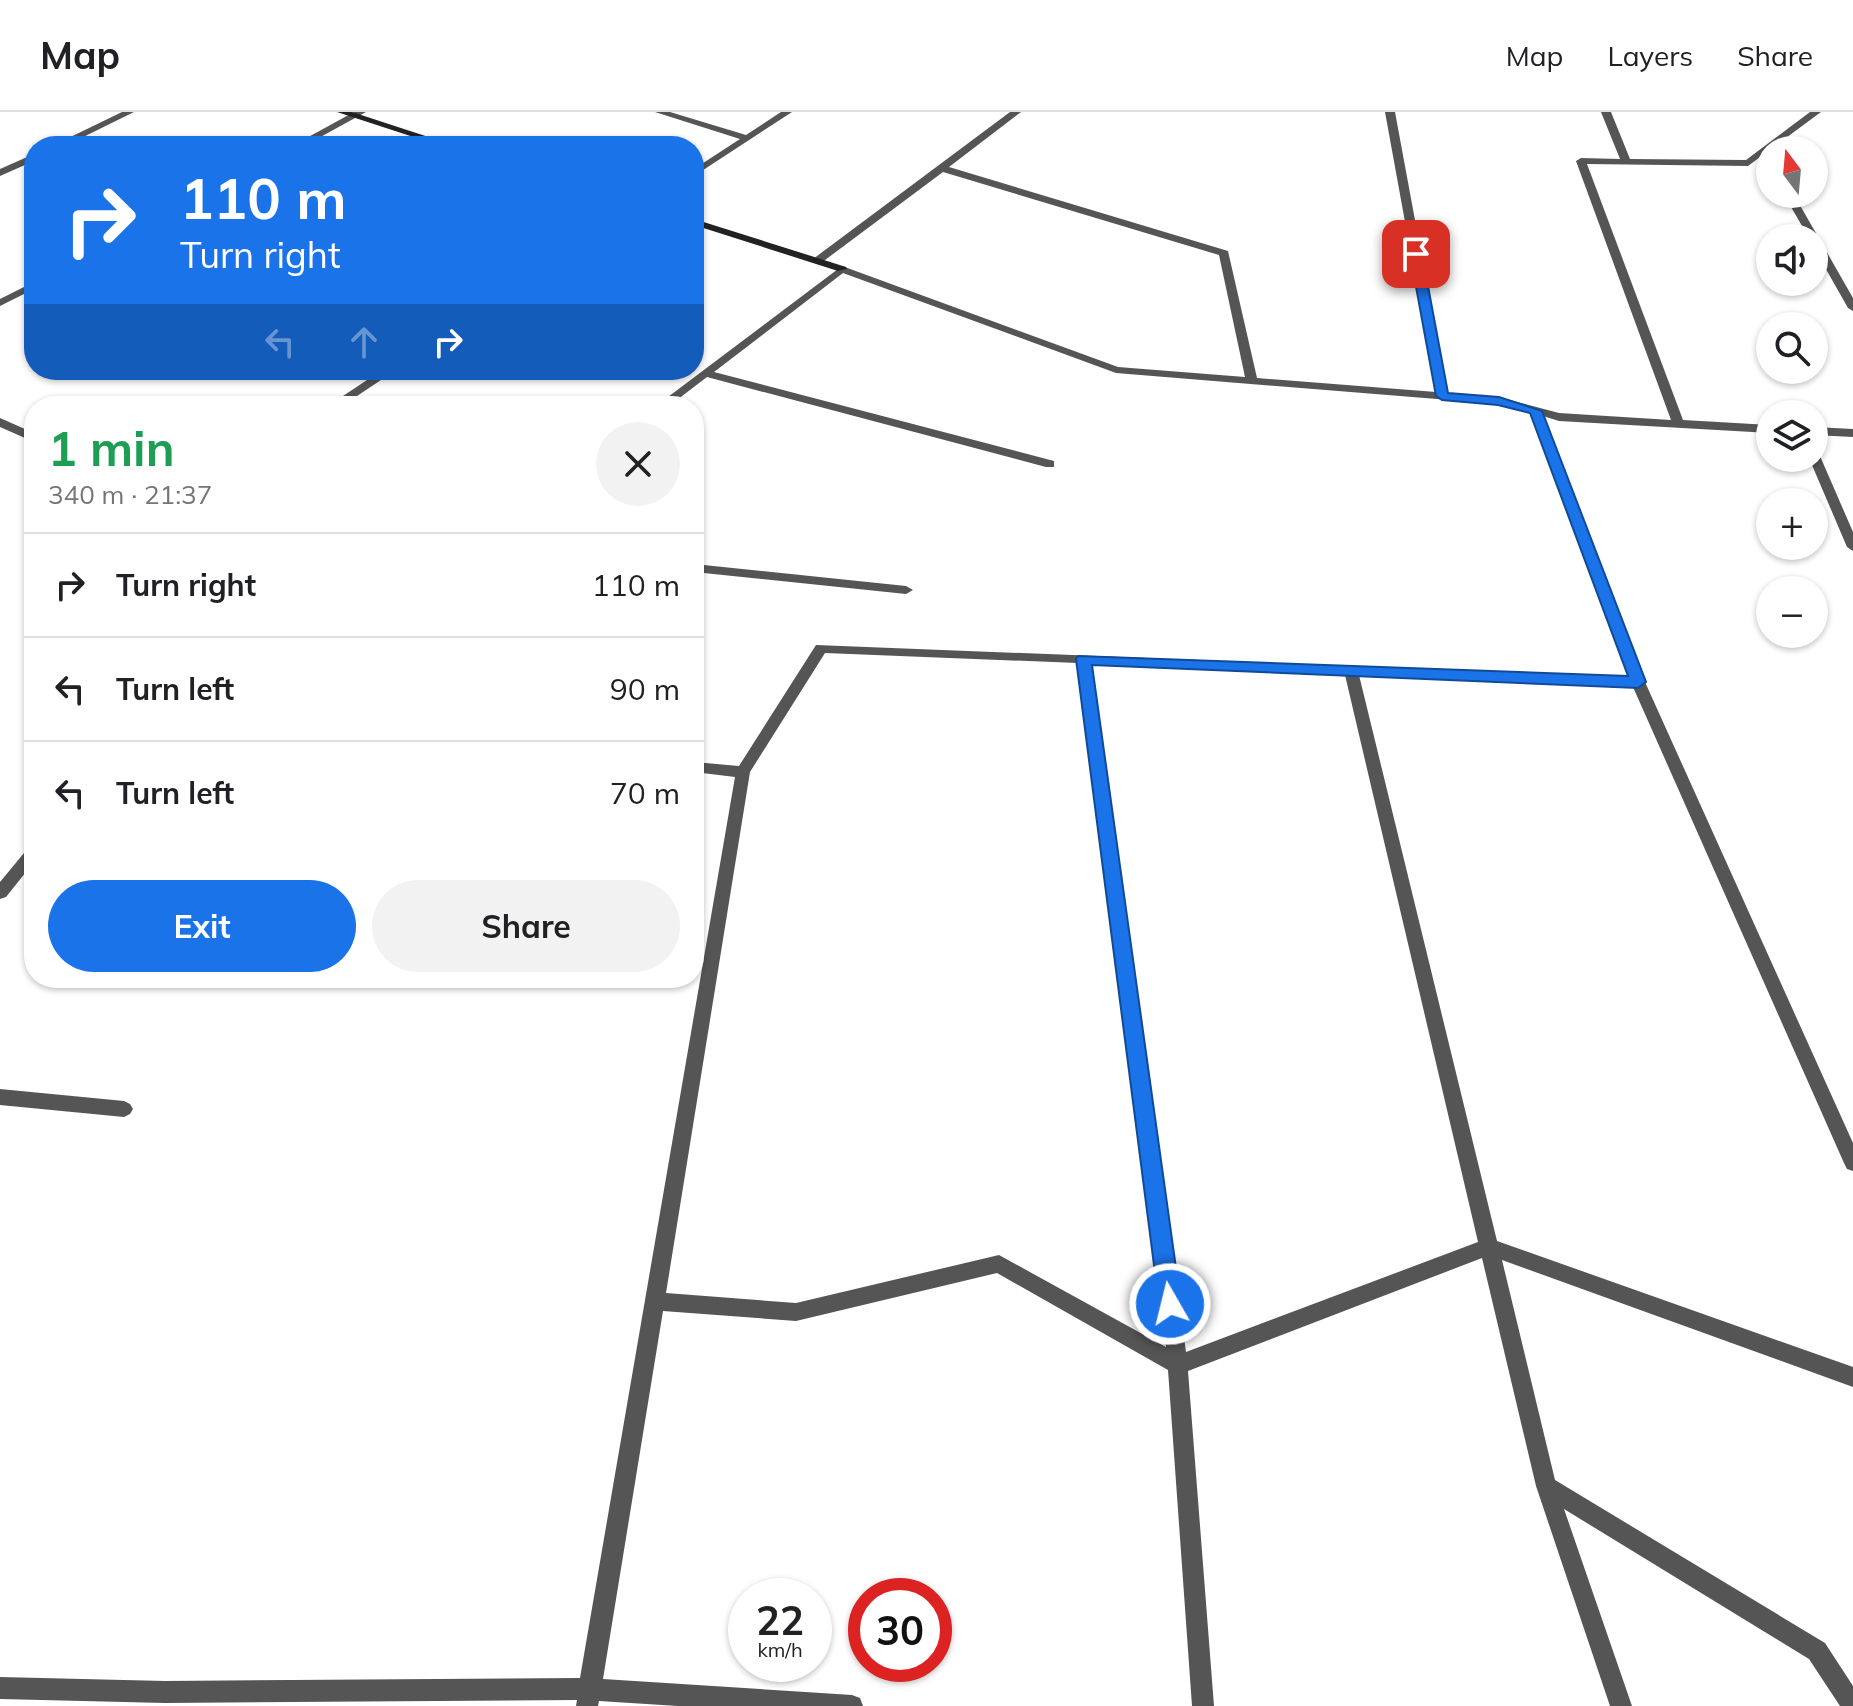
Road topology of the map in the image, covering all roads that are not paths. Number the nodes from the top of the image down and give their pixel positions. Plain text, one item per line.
1 (129, 112) edge
2 (342, 112) edge
3 (660, 112) edge
4 (787, 112) edge
5 (1016, 112) edge
6 (1390, 112) edge
7 (1606, 112) edge
8 (1816, 112) edge
9 (358, 114) edge
10 (78, 136) edge
11 (316, 136) edge
12 (422, 136) edge
13 (747, 138) junction
14 (1626, 161) junction
15 (24, 162) edge
16 (704, 166) edge
17 (941, 168) junction
18 (0, 173) edge
19 (704, 225) edge
20 (817, 261) junction
21 (1828, 263) edge
22 (842, 269) junction
23 (24, 290) edge
24 (0, 303) edge
25 (1853, 308) edge
26 (706, 373) joint
27 (375, 380) edge
28 (697, 380) edge
29 (1252, 381) junction
30 (350, 396) edge
31 (675, 396) edge
32 (1442, 396) junction
33 (1535, 411) junction
34 (0, 422) edge
35 (1678, 423) junction
36 (1756, 428) edge
37 (1828, 432) edge
38 (24, 433) edge
39 (1853, 433) edge
40 (1050, 464) dead end
41 (1821, 472) edge
42 (1853, 547) edge
43 (704, 569) edge
44 (906, 590) dead end
45 (1084, 659) junction
46 (1351, 670) junction
47 (1638, 682) junction
48 (704, 768) edge
49 (743, 772) junction
50 (24, 863) edge
51 (0, 893) edge
52 (0, 1097) edge
53 (124, 1109) dead end
54 (1853, 1163) edge
55 (1489, 1247) junction
56 (654, 1301) junction
57 (1178, 1365) junction
58 (1853, 1377) edge
59 (1546, 1486) junction
60 (0, 1688) edge
61 (589, 1698) edge
62 (852, 1706) edge
63 (1203, 1706) edge
64 (1621, 1706) edge
65 (1853, 1706) edge

1 - 10 street
2 - 9 street
3 - 13 street
4 - 13 street
5 - 17 street
6 - 32 street
7 - 14 street
8 - 14 street
9 - 11 street
9 - 12 street
13 - 16 street
14 - 35 street
15 - 18 street
17 - 20 street
17 - 29 street
19 - 20 street
20 - 22 street
21 - 25 street
22 - 26 street
22 - 29 street
23 - 24 street
26 - 40 street
27 - 30 street
28 - 31 street
29 - 32 street
32 - 33 street
33 - 35 street
33 - 47 street
34 - 38 street
35 - 36 street
37 - 39 street
41 - 42 street
43 - 44 street
45 - 46 street
45 - 49 street
45 - 57 street
46 - 47 street
46 - 55 street
47 - 54 street
48 - 49 street
49 - 56 street
50 - 51 street
52 - 53 street
55 - 57 street
55 - 58 street
55 - 59 street
56 - 57 street
56 - 61 street
57 - 63 street
59 - 64 street
59 - 65 street
60 - 61 street
61 - 62 street

